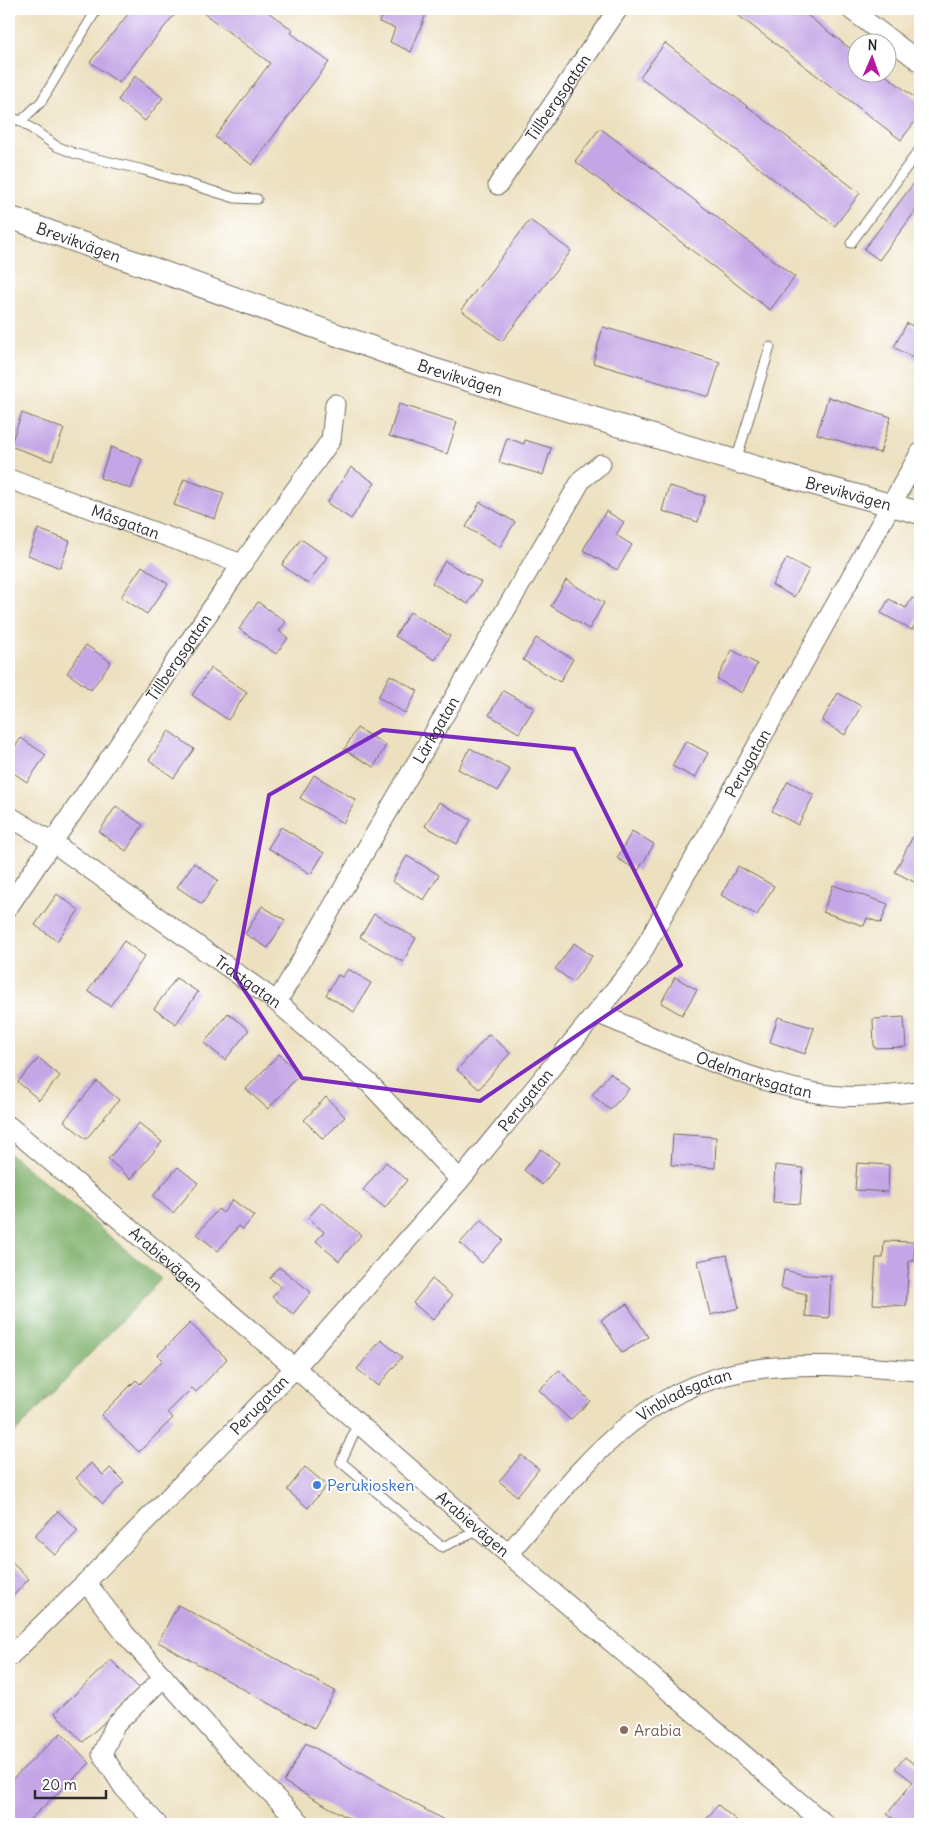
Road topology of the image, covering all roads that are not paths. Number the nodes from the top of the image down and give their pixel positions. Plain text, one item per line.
1 (97, 9) edge
2 (618, 9) edge
3 (850, 9) edge
4 (920, 62) edge
5 (9, 117) edge
6 (21, 121) junction
7 (920, 149) edge
8 (498, 185) dead end
9 (256, 199) dead end
10 (9, 217) edge
11 (851, 243) dead end
12 (770, 347) dead end
13 (335, 404) dead end
14 (920, 453) edge
15 (736, 461) junction
16 (601, 464) dead end
17 (9, 479) edge
18 (892, 506) junction
19 (920, 513) edge
20 (242, 564) junction
21 (9, 816) edge
22 (52, 842) junction
23 (9, 906) edge
24 (277, 1002) junction
25 (597, 1014) junction
26 (920, 1091) edge
27 (9, 1126) edge
28 (460, 1180) junction
29 (296, 1368) junction
30 (920, 1371) edge
31 (358, 1424) junction
32 (480, 1530) junction
33 (508, 1554) junction
34 (86, 1582) junction
35 (9, 1657) edge
36 (164, 1678) junction
37 (158, 1824) edge
38 (302, 1824) edge
39 (825, 1824) edge

1 - 6 lane
2 - 8 street, Tillbergsgatan
3 - 4 street
5 - 6 lane
6 - 9 lane
7 - 11 lane
10 - 15 street, Brevikvägen
12 - 15 lane
13 - 20 street, Tillbergsgatan
14 - 18 street, Perugatan
15 - 18 street, Brevikvägen
16 - 24 street, Lärkgatan
17 - 20 street, Måsgatan
18 - 19 street, Brevikvägen
18 - 25 street, Perugatan
20 - 22 street, Tillbergsgatan
21 - 22 street, Trastgatan
22 - 23 street, Tillbergsgatan
22 - 24 street, Trastgatan
24 - 28 street, Trastgatan
25 - 26 street, Odelmarksgatan
25 - 28 street, Perugatan
27 - 29 street, Arabievägen
28 - 29 street, Perugatan
29 - 31 street, Arabievägen
29 - 34 street, Perugatan
30 - 33 street, Vinbladsgatan
31 - 32 street, Arabievägen
31 - 32 lane
32 - 33 street, Arabievägen
33 - 39 street, Arabievägen
34 - 35 street, Perugatan
34 - 36 street
36 - 37 street
36 - 38 street

